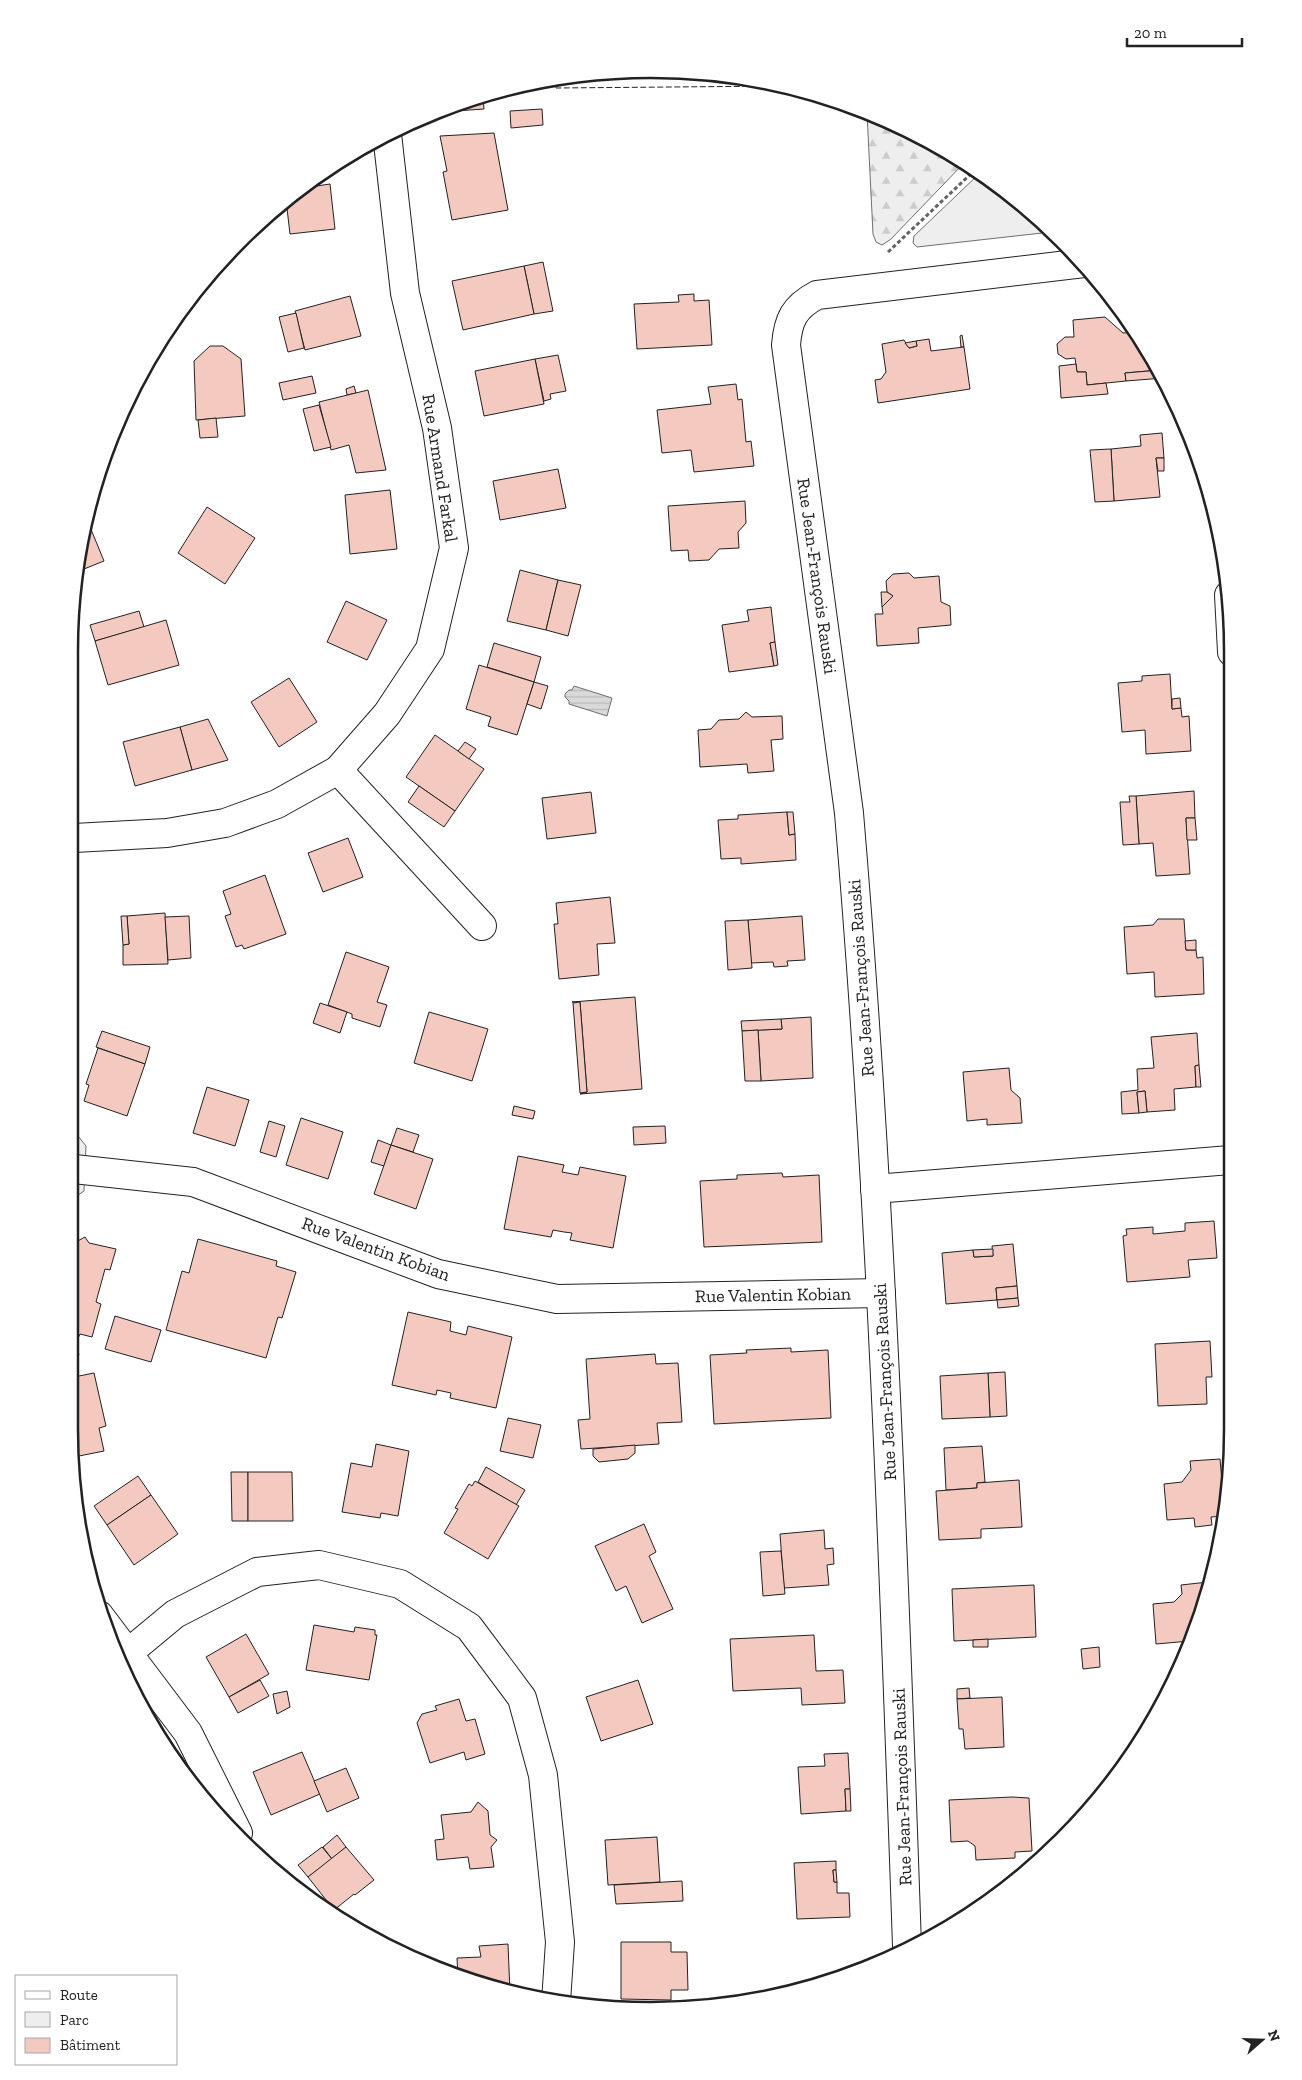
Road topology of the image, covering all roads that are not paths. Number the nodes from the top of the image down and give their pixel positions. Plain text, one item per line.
1 (388, 142) edge
2 (1074, 264) edge
3 (338, 770) junction
4 (78, 838) edge
5 (482, 926) dead end
6 (1224, 1160) edge
7 (80, 1169) edge
8 (875, 1189) junction
9 (881, 1293) junction
10 (118, 1640) edge
11 (128, 1653) junction
12 (232, 1821) edge
13 (907, 1942) edge
14 (557, 1994) edge

1 - 3 street, Rue Armand Farkal
2 - 8 street, Rue Jean-François Rauski
3 - 4 street, Rue Armand Farkal
3 - 5 street
6 - 8 street
7 - 9 street, Rue Valentin Kobian
8 - 9 street, Rue Jean-François Rauski
9 - 13 street, Rue Jean-François Rauski
10 - 11 street
11 - 12 street
11 - 14 street

